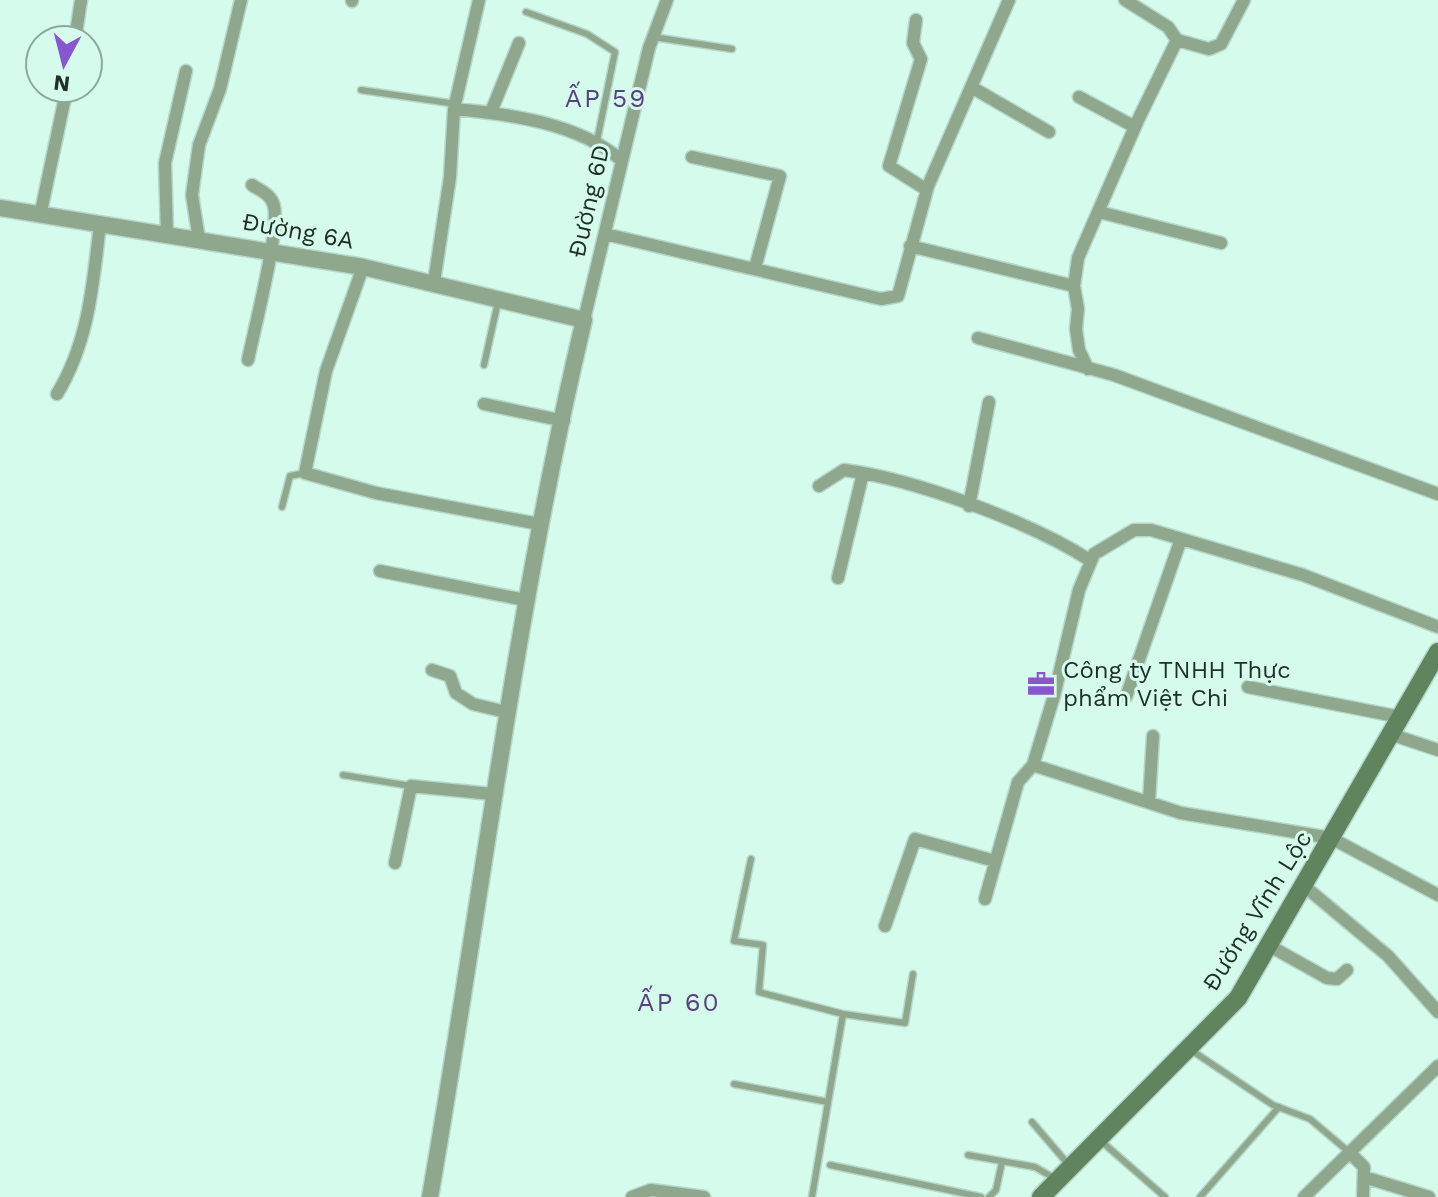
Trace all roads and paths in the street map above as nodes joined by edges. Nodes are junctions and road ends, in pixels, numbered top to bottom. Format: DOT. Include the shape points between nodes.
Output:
graph roads {
  1 [pos="81,0"];
  2 [pos="241,0"];
  3 [pos="479,0"];
  4 [pos="667,0"];
  5 [pos="1009,0"];
  6 [pos="1125,0"];
  7 [pos="1244,0"];
  8 [pos="526,12"];
  9 [pos="916,20"];
  10 [pos="77,24"];
  11 [pos="653,37"];
  12 [pos="1177,40"];
  13 [pos="519,43"];
  14 [pos="732,49"];
  15 [pos="186,71"];
  16 [pos="973,88"];
  17 [pos="361,90"];
  18 [pos="1079,97"];
  19 [pos="64,104"];
  20 [pos="455,107"];
  21 [pos="491,112"];
  22 [pos="1135,127"];
  23 [pos="1049,132"];
  24 [pos="597,141"];
  25 [pos="692,157"];
  26 [pos="621,160"];
  27 [pos="252,185"];
  28 [pos="927,190"];
  29 [pos="0,208"];
  30 [pos="1099,212"];
  31 [pos="40,216"];
  32 [pos="100,224"];
  33 [pos="167,234"];
  34 [pos="605,234"];
  35 [pos="199,239"];
  36 [pos="1221,243"];
  37 [pos="910,246"];
  38 [pos="270,251"];
  39 [pos="363,267"];
  40 [pos="755,268"];
  41 [pos="434,282"];
  42 [pos="1074,286"];
  43 [pos="498,298"];
  44 [pos="584,320"];
  45 [pos="978,338"];
  46 [pos="248,360"];
  47 [pos="484,365"];
  48 [pos="1088,369"];
  49 [pos="57,394"];
  50 [pos="989,402"];
  51 [pos="484,404"];
  52 [pos="564,421"];
  53 [pos="305,473"];
  54 [pos="863,473"];
  55 [pos="819,486"];
  56 [pos="1438,494"];
  57 [pos="969,506"];
  58 [pos="282,507"];
  59 [pos="539,524"];
  60 [pos="1181,539"];
  61 [pos="1091,561"];
  62 [pos="380,571"];
  63 [pos="838,578"];
  64 [pos="525,600"];
  65 [pos="1438,627"];
  66 [pos="1438,652"];
  67 [pos="432,670"];
  68 [pos="1248,687"];
  69 [pos="1126,697"];
  70 [pos="506,712"];
  71 [pos="1400,717"];
  72 [pos="1390,734"];
  73 [pos="1153,736"];
  74 [pos="1438,750"];
  75 [pos="1033,765"];
  76 [pos="343,775"];
  77 [pos="411,786"];
  78 [pos="492,794"];
  79 [pos="1149,802"];
  80 [pos="1331,838"];
  81 [pos="751,859"];
  82 [pos="995,861"];
  83 [pos="395,863"];
  84 [pos="1303,885"];
  85 [pos="1438,895"];
  86 [pos="985,899"];
  87 [pos="885,926"];
  88 [pos="1268,945"];
  89 [pos="1347,970"];
  90 [pos="913,974"];
  91 [pos="1438,1012"];
  92 [pos="843,1014"];
  93 [pos="1187,1047"];
  94 [pos="1438,1066"];
  95 [pos="734,1084"];
  96 [pos="828,1102"];
  97 [pos="1279,1107"];
  98 [pos="1032,1122"];
  99 [pos="1099,1139"];
  100 [pos="1351,1154"];
  101 [pos="968,1155"];
  102 [pos="1002,1162"];
  103 [pos="830,1165"];
  104 [pos="1063,1174"];
  105 [pos="1364,1177"];
  106 [pos="430,1197"];
  107 [pos="632,1197"];
  108 [pos="704,1197"];
  109 [pos="812,1197"];
  110 [pos="981,1197"];
  111 [pos="989,1197"];
  112 [pos="1041,1197"];
  113 [pos="1165,1197"];
  114 [pos="1200,1197"];
  115 [pos="1304,1197"];
  116 [pos="1363,1197"];
  117 [pos="1429,1197"];
  1 -- 10 [label="street"];
  2 -- 35 [label="street" via="220,89 199,145 192,195"];
  3 -- 20 [label="street"];
  4 -- 11 [label="street, Đường 6D"];
  5 -- 16 [label="street"];
  6 -- 12 [label="street" via="1168,27"];
  7 -- 12 [label="street" via="1221,44 1209,49"];
  8 -- 24 [label="lane" via="587,34 615,52"];
  9 -- 28 [label="street" via="913,43 921,59 889,166"];
  11 -- 14 [label="lane"];
  11 -- 26 [label="street, Đường 6D"];
  12 -- 22 [label="street"];
  13 -- 21 [label="street"];
  15 -- 33 [label="street" via="165,163"];
  16 -- 23 [label="street"];
  16 -- 28 [label="street"];
  17 -- 20 [label="lane"];
  18 -- 22 [label="street"];
  19 -- 31 [label="street"];
  20 -- 21 [label="street"];
  20 -- 41 [label="street"];
  21 -- 24 [label="street"];
  22 -- 30 [label="street"];
  24 -- 26 [label="street"];
  25 -- 40 [label="street" via="780,176"];
  26 -- 34 [label="street, Đường 6D"];
  27 -- 38 [label="street" via="274,206"];
  28 -- 37 [label="street"];
  29 -- 31 [label="street, Đường 6A"];
  30 -- 36 [label="street"];
  30 -- 42 [label="street" via="1078,258"];
  31 -- 32 [label="street, Đường 6A"];
  32 -- 33 [label="street, Đường 6A"];
  32 -- 49 [label="street" via="85,329"];
  33 -- 35 [label="street, Đường 6A"];
  34 -- 40 [label="street"];
  34 -- 44 [label="street, Đường 6D"];
  35 -- 38 [label="street, Đường 6A"];
  37 -- 40 [label="street" via="898,296 881,299"];
  37 -- 42 [label="street"];
  38 -- 39 [label="street, Đường 6A"];
  38 -- 46 [label="street"];
  39 -- 41 [label="street, Đường 6A"];
  39 -- 53 [label="street" via="326,371"];
  41 -- 43 [label="street, Đường 6A"];
  42 -- 48 [label="street" via="1079,350"];
  43 -- 44 [label="street, Đường 6A"];
  43 -- 47 [label="lane"];
  44 -- 52 [label="street"];
  45 -- 48 [label="street"];
  48 -- 56 [label="street"];
  50 -- 57 [label="street"];
  51 -- 52 [label="street"];
  52 -- 59 [label="street"];
  53 -- 58 [label="lane" via="290,476"];
  53 -- 59 [label="street" via="376,493"];
  54 -- 55 [label="street" via="844,470"];
  54 -- 57 [label="street"];
  54 -- 63 [label="street"];
  57 -- 61 [label="street" via="1052,538"];
  59 -- 64 [label="street"];
  60 -- 61 [label="street" via="1134,530"];
  60 -- 65 [label="street" via="1303,575"];
  60 -- 69 [label="street"];
  61 -- 75 [label="street"];
  62 -- 64 [label="street"];
  64 -- 70 [label="street"];
  66 -- 71 [label="main road, Đường Vĩnh Lộc"];
  67 -- 70 [label="street" via="450,676 456,693 473,704"];
  68 -- 71 [label="street"];
  70 -- 78 [label="street"];
  71 -- 72 [label="main road, Đường Vĩnh Lộc"];
  72 -- 74 [label="street"];
  72 -- 80 [label="main road, Đường Vĩnh Lộc"];
  73 -- 79 [label="street"];
  75 -- 79 [label="street"];
  75 -- 82 [label="street" via="1018,782"];
  76 -- 77 [label="lane"];
  77 -- 78 [label="street"];
  77 -- 83 [label="street"];
  78 -- 106 [label="street"];
  79 -- 80 [label="street" via="1195,816"];
  80 -- 84 [label="main road, Đường Vĩnh Lộc"];
  80 -- 85 [label="street"];
  81 -- 92 [label="lane" via="734,941 763,945 759,992"];
  82 -- 86 [label="street"];
  82 -- 87 [label="street" via="915,839"];
  84 -- 88 [label="main road, Đường Vĩnh Lộc"];
  84 -- 91 [label="street" via="1388,956"];
  88 -- 89 [label="street" via="1327,978 1337,979"];
  88 -- 93 [label="main road, Đường Vĩnh Lộc" via="1238,998"];
  90 -- 92 [label="lane" via="905,1023"];
  92 -- 96 [label="lane"];
  93 -- 97 [label="lane"];
  93 -- 99 [label="main road, Đường Vĩnh Lộc"];
  94 -- 100 [label="street"];
  95 -- 96 [label="lane"];
  96 -- 109 [label="lane"];
  97 -- 100 [label="lane" via="1310,1119"];
  97 -- 114 [label="lane"];
  98 -- 104 [label="lane"];
  99 -- 104 [label="main road, Đường Vĩnh Lộc"];
  99 -- 113 [label="lane"];
  100 -- 105 [label="street" via="1364,1167"];
  100 -- 115 [label="street"];
  101 -- 102 [label="lane"];
  102 -- 104 [label="lane"];
  102 -- 111 [label="lane" via="996,1190"];
  103 -- 110 [label="lane"];
  104 -- 112 [label="main road, Đường Vĩnh Lộc"];
  105 -- 116 [label="street"];
  105 -- 117 [label="street"];
  107 -- 108 [label="street" via="651,1190"];
}
